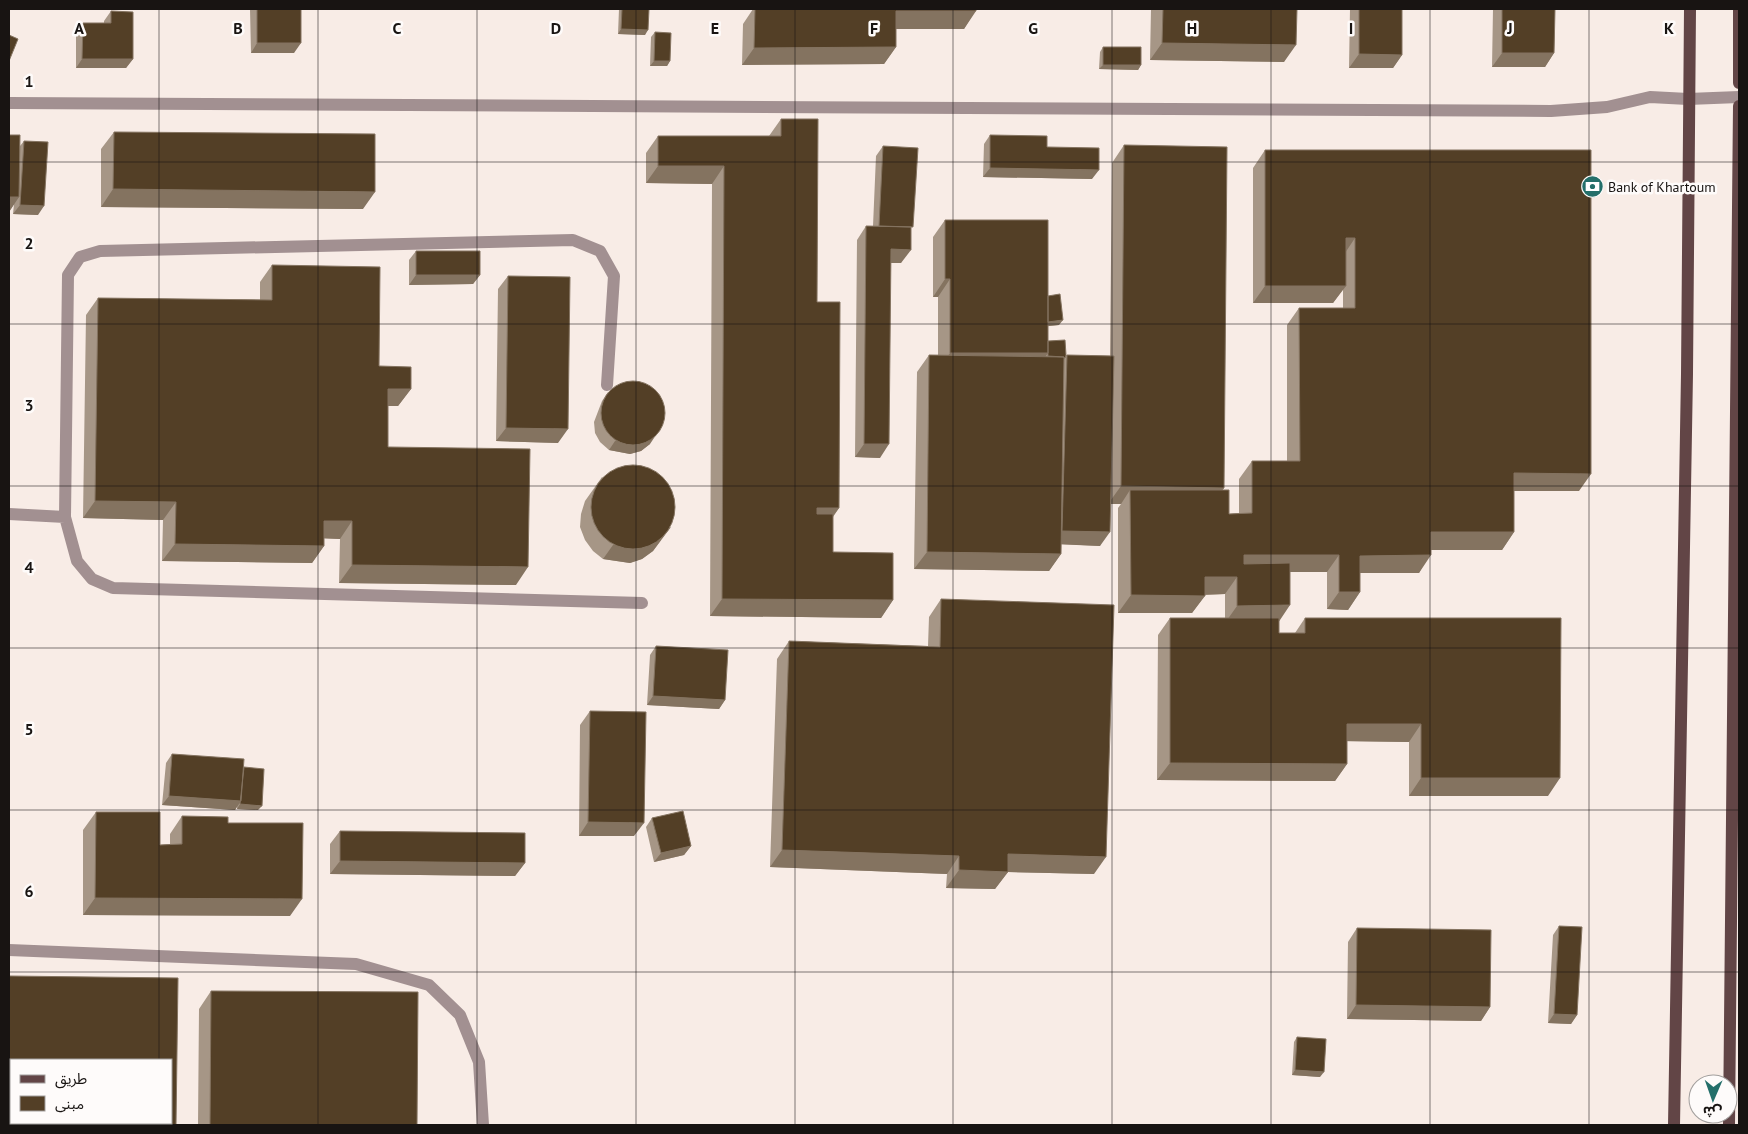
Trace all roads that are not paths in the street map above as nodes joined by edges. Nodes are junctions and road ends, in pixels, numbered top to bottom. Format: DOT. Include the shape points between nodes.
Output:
graph roads {
  1 [pos="1690,9"];
  2 [pos="1739,9"];
  3 [pos="1739,83"];
  4 [pos="1739,97"];
  5 [pos="1688,99"];
  6 [pos="9,103"];
  7 [pos="1739,106"];
  8 [pos="607,385"];
  9 [pos="9,514"];
  10 [pos="65,517"];
  11 [pos="642,603"];
  12 [pos="9,950"];
  13 [pos="482,1125"];
  14 [pos="1674,1125"];
  15 [pos="1729,1125"];
  1 -- 5 [label="main road"];
  2 -- 3 [label="main road"];
  4 -- 5 [label="lane"];
  5 -- 6 [label="lane" via="1650,96 1607,107 1551,111"];
  5 -- 14 [label="main road" via="1687,384"];
  7 -- 15 [label="main road"];
  8 -- 10 [label="lane" via="614,276 600,251 573,240 100,251 80,257 68,275"];
  9 -- 10 [label="lane"];
  10 -- 11 [label="lane" via="77,561 92,578 113,588"];
  12 -- 13 [label="lane" via="356,964 428,985 460,1015 476,1054"];
}
